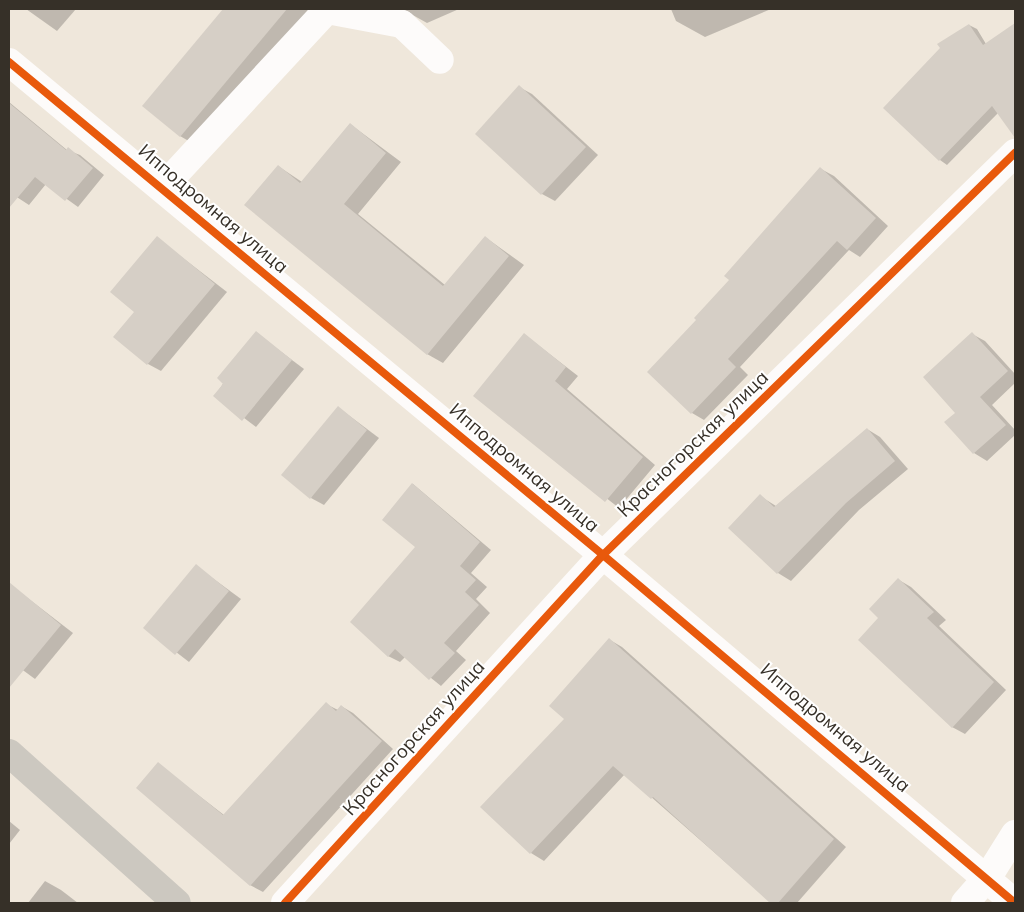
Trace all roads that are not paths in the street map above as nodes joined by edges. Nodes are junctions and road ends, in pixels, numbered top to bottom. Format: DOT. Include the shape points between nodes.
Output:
graph roads {
  1 [pos="440,60"];
  2 [pos="9,62"];
  3 [pos="1015,153"];
  4 [pos="162,187"];
  5 [pos="603,555"];
  6 [pos="9,753"];
  7 [pos="1015,834"];
  8 [pos="988,877"];
  9 [pos="178,903"];
  10 [pos="285,903"];
  11 [pos="965,903"];
  12 [pos="1015,903"];
  1 -- 4 [label="street" via="402,24 327,10"];
  2 -- 4 [label="street, Ипподромная улица"];
  3 -- 5 [label="street, Красногорская улица"];
  4 -- 5 [label="street, Ипподромная улица"];
  5 -- 8 [label="street, Ипподромная улица"];
  5 -- 10 [label="street, Красногорская улица"];
  6 -- 9 [label="main road"];
  7 -- 8 [label="street"];
  8 -- 11 [label="street"];
  8 -- 12 [label="street, Ипподромная улица"];
}
